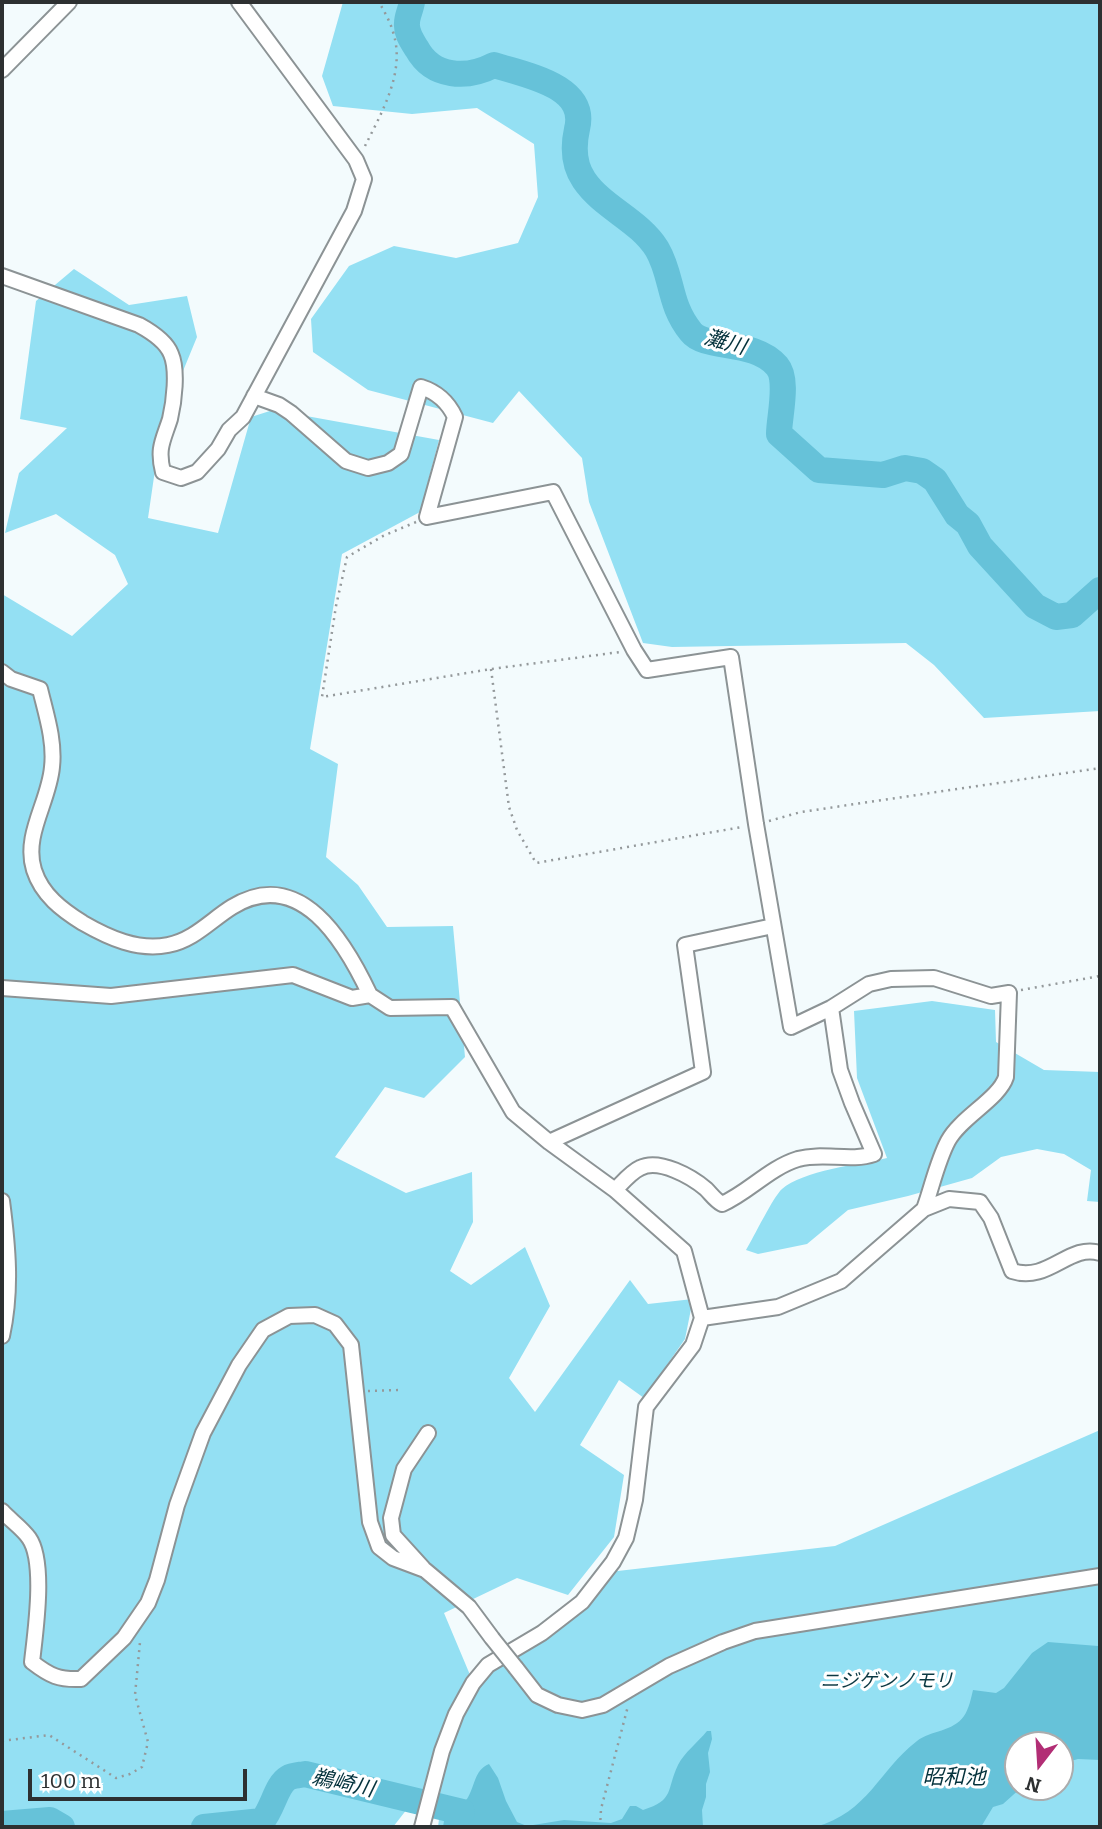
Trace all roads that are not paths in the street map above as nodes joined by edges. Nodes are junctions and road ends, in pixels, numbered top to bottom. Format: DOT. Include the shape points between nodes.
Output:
graph roads {
  1 [pos="69,2"];
  2 [pos="239,2"];
  3 [pos="2,70"];
  4 [pos="2,276"];
  5 [pos="254,396"];
  6 [pos="2,672"];
  7 [pos="773,926"];
  8 [pos="2,988"];
  9 [pos="370,995"];
  10 [pos="831,1008"];
  11 [pos="549,1142"];
  12 [pos="615,1190"];
  13 [pos="2,1201"];
  14 [pos="924,1209"];
  15 [pos="1100,1253"];
  16 [pos="702,1318"];
  17 [pos="2,1336"];
  18 [pos="428,1433"];
  19 [pos="2,1511"];
  20 [pos="425,1570"];
  21 [pos="1100,1576"];
  22 [pos="423,1824"];
  1 -- 3 [label="street"];
  2 -- 5 [label="street" via="356,160 364,179 354,211"];
  4 -- 5 [label="street" via="139,325 171,353 175,387 159,455 163,472 181,478 197,472 243,417"];
  5 -- 7 [label="street" via="291,413 346,461 368,468 401,454 421,387 435,391 455,417 427,517 553,492 647,670 732,657"];
  6 -- 9 [label="street" via="40,689 47,715 52,767 32,844 33,868 43,891 58,905 97,931 145,947 169,945 192,936 247,898 264,894 290,897 308,906 335,936"];
  7 -- 10 [label="street" via="791,1027"];
  7 -- 11 [label="street" via="685,945 703,1072"];
  8 -- 9 [label="street" via="111,996 293,975 352,998"];
  9 -- 11 [label="street" via="390,1007 452,1007 513,1112"];
  10 -- 12 [label="street" via="840,1070 874,1154 796,1160 779,1166 722,1204 681,1173 657,1166 640,1167"];
  10 -- 14 [label="street" via="869,984 891,979 934,978 991,996 1009,993 1003,1086 967,1117 948,1141"];
  11 -- 12 [label="street"];
  12 -- 16 [label="street" via="684,1251"];
  13 -- 17 [label="street" via="10,1288"];
  14 -- 15 [label="street" via="948,1199 980,1202 1012,1270 1024,1275 1070,1257"];
  14 -- 16 [label="street" via="841,1281 778,1307"];
  16 -- 22 [label="street" via="693,1345 646,1407 635,1500 626,1538 613,1562 582,1602 488,1665 473,1683 456,1714"];
  18 -- 20 [label="street" via="404,1469 391,1518 393,1535"];
  19 -- 20 [label="street" via="30,1540 36,1564 38,1604 32,1662 63,1679 81,1679 124,1638 148,1603 203,1433 239,1365 263,1330 289,1316 315,1315 335,1324 351,1345 370,1522 379,1547 393,1558"];
  20 -- 21 [label="street, bridge" via="469,1607 537,1695 582,1710 603,1705 669,1666 755,1631"];
}
